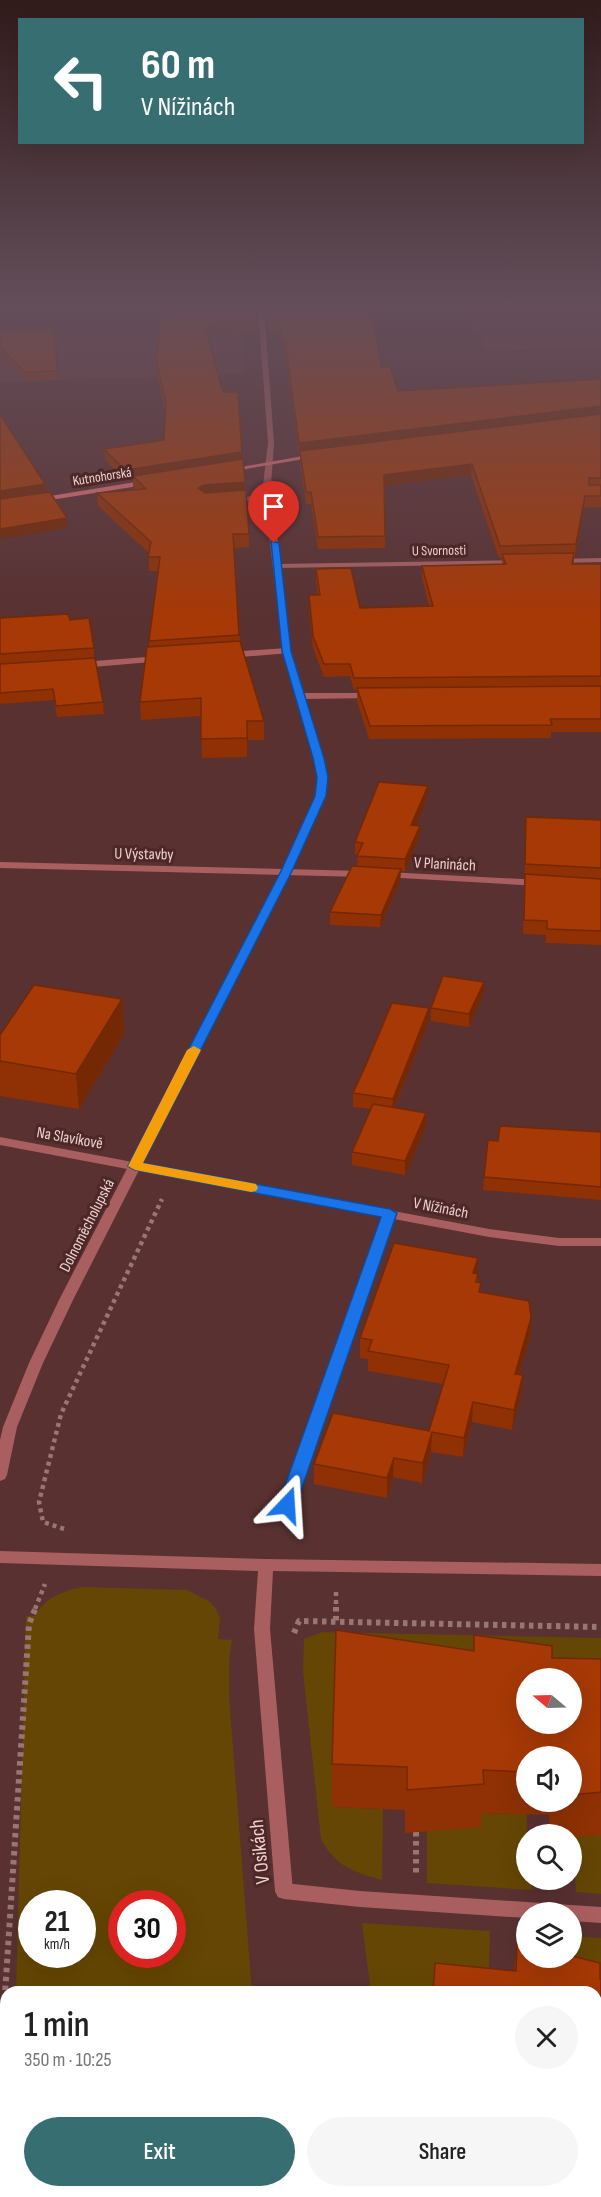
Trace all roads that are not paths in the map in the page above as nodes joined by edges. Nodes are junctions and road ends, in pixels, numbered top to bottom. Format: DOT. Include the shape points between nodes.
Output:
graph roads {
  1 [pos="269,411"];
  2 [pos="322,455"];
  3 [pos="269,464"];
  4 [pos="225,471"];
  5 [pos="155,481"];
  6 [pos="269,497"];
  7 [pos="30,501"];
  8 [pos="217,501"];
  9 [pos="601,560"];
  10 [pos="530,561"];
  11 [pos="542,561"];
  12 [pos="277,566"];
  13 [pos="286,651"];
  14 [pos="213,656"];
  15 [pos="165,659"];
  16 [pos="71,665"];
  17 [pos="300,696"];
  18 [pos="388,696"];
  19 [pos="0,865"];
  20 [pos="286,871"];
  21 [pos="554,884"];
  22 [pos="0,1141"];
  23 [pos="135,1166"];
  24 [pos="390,1213"];
  25 [pos="601,1242"];
  26 [pos="0,1474"];
  27 [pos="287,1505"];
  28 [pos="0,1557"];
  29 [pos="266,1565"];
  30 [pos="601,1570"];
  31 [pos="516,1909"];
  32 [pos="582,1914"];
  33 [pos="601,1915"];
  1 -- 3 [label="street, Dolnoměcholupská"];
  2 -- 3 [label="main road"];
  3 -- 4 [label="main road"];
  3 -- 6 [label="street, Dolnoměcholupská"];
  5 -- 7 [label="main road, Kutnohorská"];
  6 -- 8 [label="street"];
  6 -- 12 [label="street, Dolnoměcholupská"];
  9 -- 11 [label="street"];
  10 -- 12 [label="street, U Svornosti"];
  12 -- 13 [label="street, Dolnoměcholupská"];
  13 -- 14 [label="street"];
  13 -- 17 [label="street, Dolnoměcholupská"];
  15 -- 16 [label="street"];
  17 -- 18 [label="street"];
  17 -- 20 [label="street, Dolnoměcholupská" via="322,777 320,796"];
  19 -- 20 [label="street, U Výstavby"];
  20 -- 21 [label="street, V Planinách"];
  20 -- 23 [label="street, Dolnoměcholupská"];
  22 -- 23 [label="street, Na Slavíkově"];
  23 -- 24 [label="street, V Nížinách"];
  23 -- 26 [label="street, Dolnoměcholupská" via="36,1363 10,1427"];
  24 -- 25 [label="street, V Nížinách" via="489,1233 558,1242"];
  24 -- 27 [label="street"];
  28 -- 29 [label="street"];
  29 -- 30 [label="street"];
  29 -- 31 [label="street, V Osikách" via="262,1629 284,1891"];
  32 -- 33 [label="street"];
}
